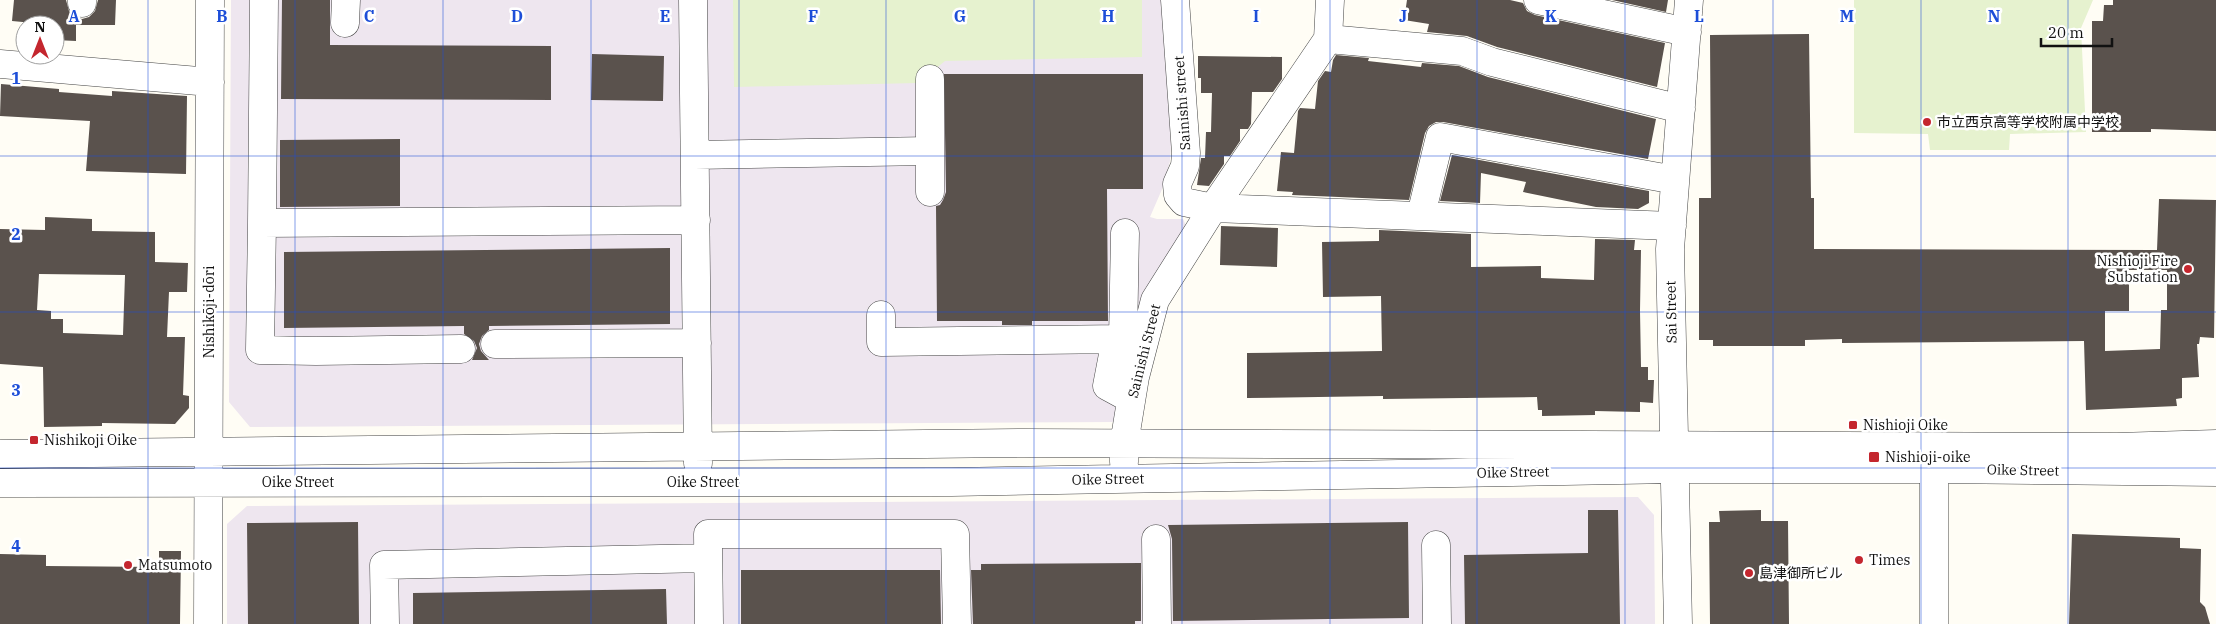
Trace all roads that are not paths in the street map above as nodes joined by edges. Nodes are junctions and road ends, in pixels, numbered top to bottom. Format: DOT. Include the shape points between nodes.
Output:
graph roads {
  1 [pos="210,0"];
  2 [pos="264,0"];
  3 [pos="693,0"];
  4 [pos="1175,0"];
  5 [pos="1330,0"];
  6 [pos="1538,0"];
  7 [pos="1689,0"];
  8 [pos="1686,32"];
  9 [pos="1328,39"];
  10 [pos="0,64"];
  11 [pos="930,79"];
  12 [pos="210,82"];
  13 [pos="1681,109"];
  14 [pos="930,151"];
  15 [pos="695,155"];
  16 [pos="1675,180"];
  17 [pos="930,192"];
  18 [pos="1213,208"];
  19 [pos="1422,215"];
  20 [pos="696,220"];
  21 [pos="262,223"];
  22 [pos="1672,226"];
  23 [pos="1125,233"];
  24 [pos="881,315"];
  25 [pos="1116,339"];
  26 [pos="697,343"];
  27 [pos="495,344"];
  28 [pos="460,349"];
  29 [pos="1132,399"];
  30 [pos="1124,444"];
  31 [pos="2216,444"];
  32 [pos="698,447"];
  33 [pos="208,452"];
  34 [pos="0,454"];
  35 [pos="1674,457"];
  36 [pos="1934,469"];
  37 [pos="2216,472"];
  38 [pos="1124,479"];
  39 [pos="208,482"];
  40 [pos="698,482"];
  41 [pos="0,484"];
  42 [pos="1156,539"];
  43 [pos="1436,545"];
  44 [pos="708,558"];
  45 [pos="208,624"];
  46 [pos="385,624"];
  47 [pos="709,624"];
  48 [pos="957,624"];
  49 [pos="1157,624"];
  50 [pos="1438,624"];
  51 [pos="1678,624"];
  52 [pos="1934,624"];
  1 -- 12 [label="street, Nishikōji-dōri"];
  2 -- 21 [label="street"];
  3 -- 15 [label="street"];
  4 -- 18 [label="street, Sainishi street" via="1186,153 1177,184 1178,195 1184,202"];
  5 -- 9 [label="street"];
  6 -- 8 [label="street"];
  7 -- 8 [label="street, Sai Street"];
  8 -- 13 [label="street, Sai Street"];
  9 -- 13 [label="street" via="1462,50 1492,62"];
  9 -- 18 [label="street, Sainishi Street"];
  10 -- 12 [label="street"];
  11 -- 14 [label="street"];
  12 -- 33 [label="street, Nishikōji-dōri"];
  13 -- 16 [label="street, Sai Street"];
  14 -- 15 [label="street"];
  14 -- 17 [label="street"];
  15 -- 20 [label="street"];
  16 -- 19 [label="street" via="1440,137"];
  16 -- 22 [label="street, Sai Street"];
  18 -- 19 [label="street"];
  18 -- 29 [label="street, Sainishi Street" via="1155,300"];
  19 -- 22 [label="street"];
  20 -- 21 [label="street"];
  20 -- 26 [label="street"];
  21 -- 28 [label="street" via="260,350"];
  22 -- 35 [label="street, Sai Street"];
  23 -- 25 [label="street" via="1123,339"];
  24 -- 25 [label="street" via="881,342"];
  25 -- 29 [label="street" via="1107,386"];
  26 -- 27 [label="street"];
  26 -- 32 [label="street"];
  29 -- 30 [label="street, Sainishi Street"];
  30 -- 32 [label="street, Oike Street"];
  30 -- 35 [label="street, Oike Street"];
  30 -- 38 [label="street, Sainishi Street"];
  31 -- 35 [label="street, Oike Street"];
  32 -- 33 [label="street, Oike Street"];
  32 -- 40 [label="street"];
  33 -- 34 [label="street, Oike Street"];
  33 -- 39 [label="street, Nishikōji-dōri"];
  35 -- 36 [label="street, Oike Street"];
  35 -- 38 [label="street, Oike Street"];
  35 -- 51 [label="street, Sai Street"];
  36 -- 37 [label="street, Oike Street"];
  36 -- 52 [label="street"];
  38 -- 40 [label="street, Oike Street"];
  39 -- 40 [label="street, Oike Street"];
  39 -- 41 [label="street, Oike Street"];
  39 -- 45 [label="street, Nishikōji-dōri"];
  42 -- 49 [label="street"];
  43 -- 50 [label="street"];
  44 -- 46 [label="street" via="384,565"];
  44 -- 47 [label="street"];
  44 -- 48 [label="street" via="708,534 955,534"];
}
